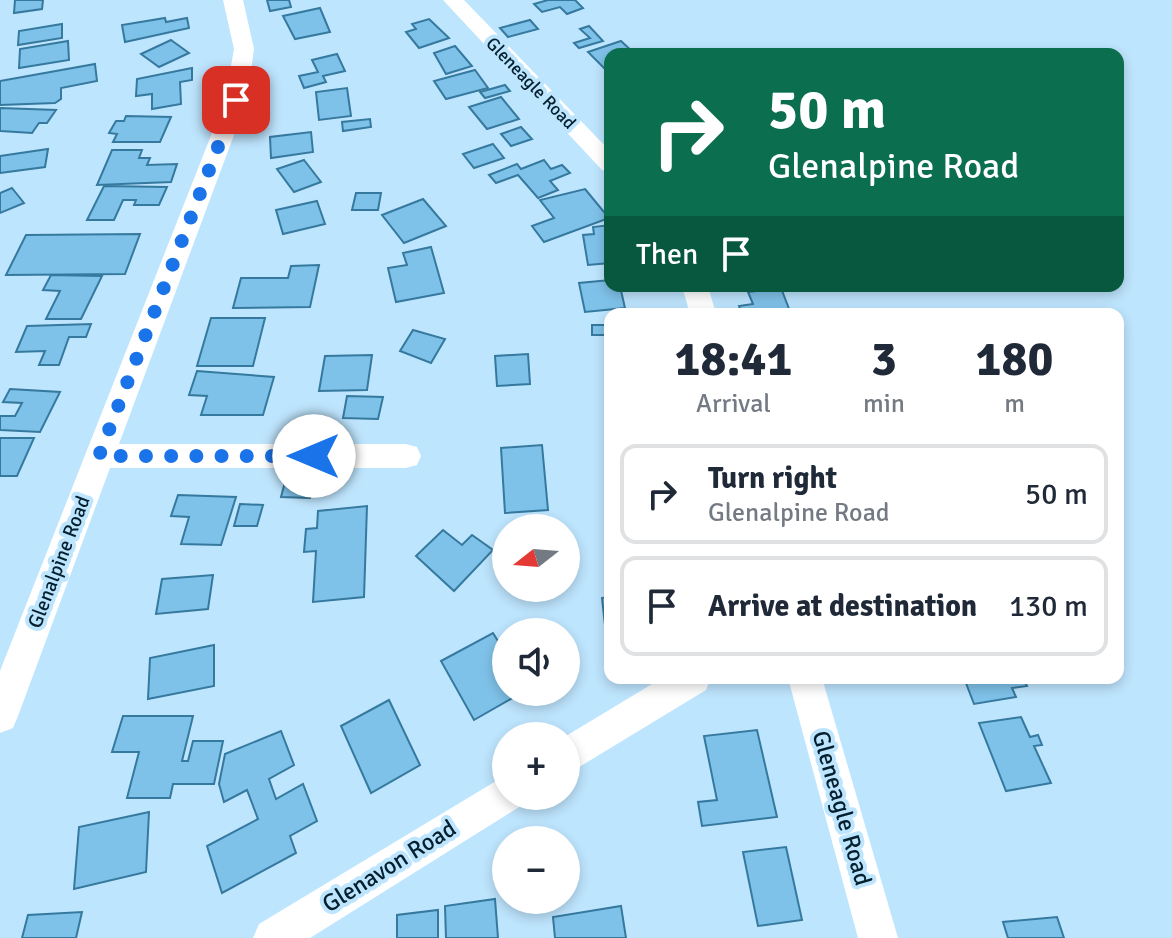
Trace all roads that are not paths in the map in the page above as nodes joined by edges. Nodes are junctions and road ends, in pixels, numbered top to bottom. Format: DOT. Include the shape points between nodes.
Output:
graph roads {
  1 [pos="233,0"];
  2 [pos="453,0"];
  3 [pos="604,159"];
  4 [pos="99,456"];
  5 [pos="406,456"];
  6 [pos="684,684"];
  7 [pos="807,684"];
  8 [pos="0,716"];
  9 [pos="580,748"];
  10 [pos="492,803"];
  11 [pos="273,938"];
  12 [pos="878,938"];
  1 -- 4 [label="street, Glenalpine Road" via="244,49 236,100"];
  2 -- 3 [label="street, Gleneagle Road"];
  4 -- 5 [label="street"];
  4 -- 8 [label="street, Glenalpine Road"];
  6 -- 9 [label="street"];
  7 -- 12 [label="street, Gleneagle Road"];
  10 -- 11 [label="street, Glenavon Road"];
}
